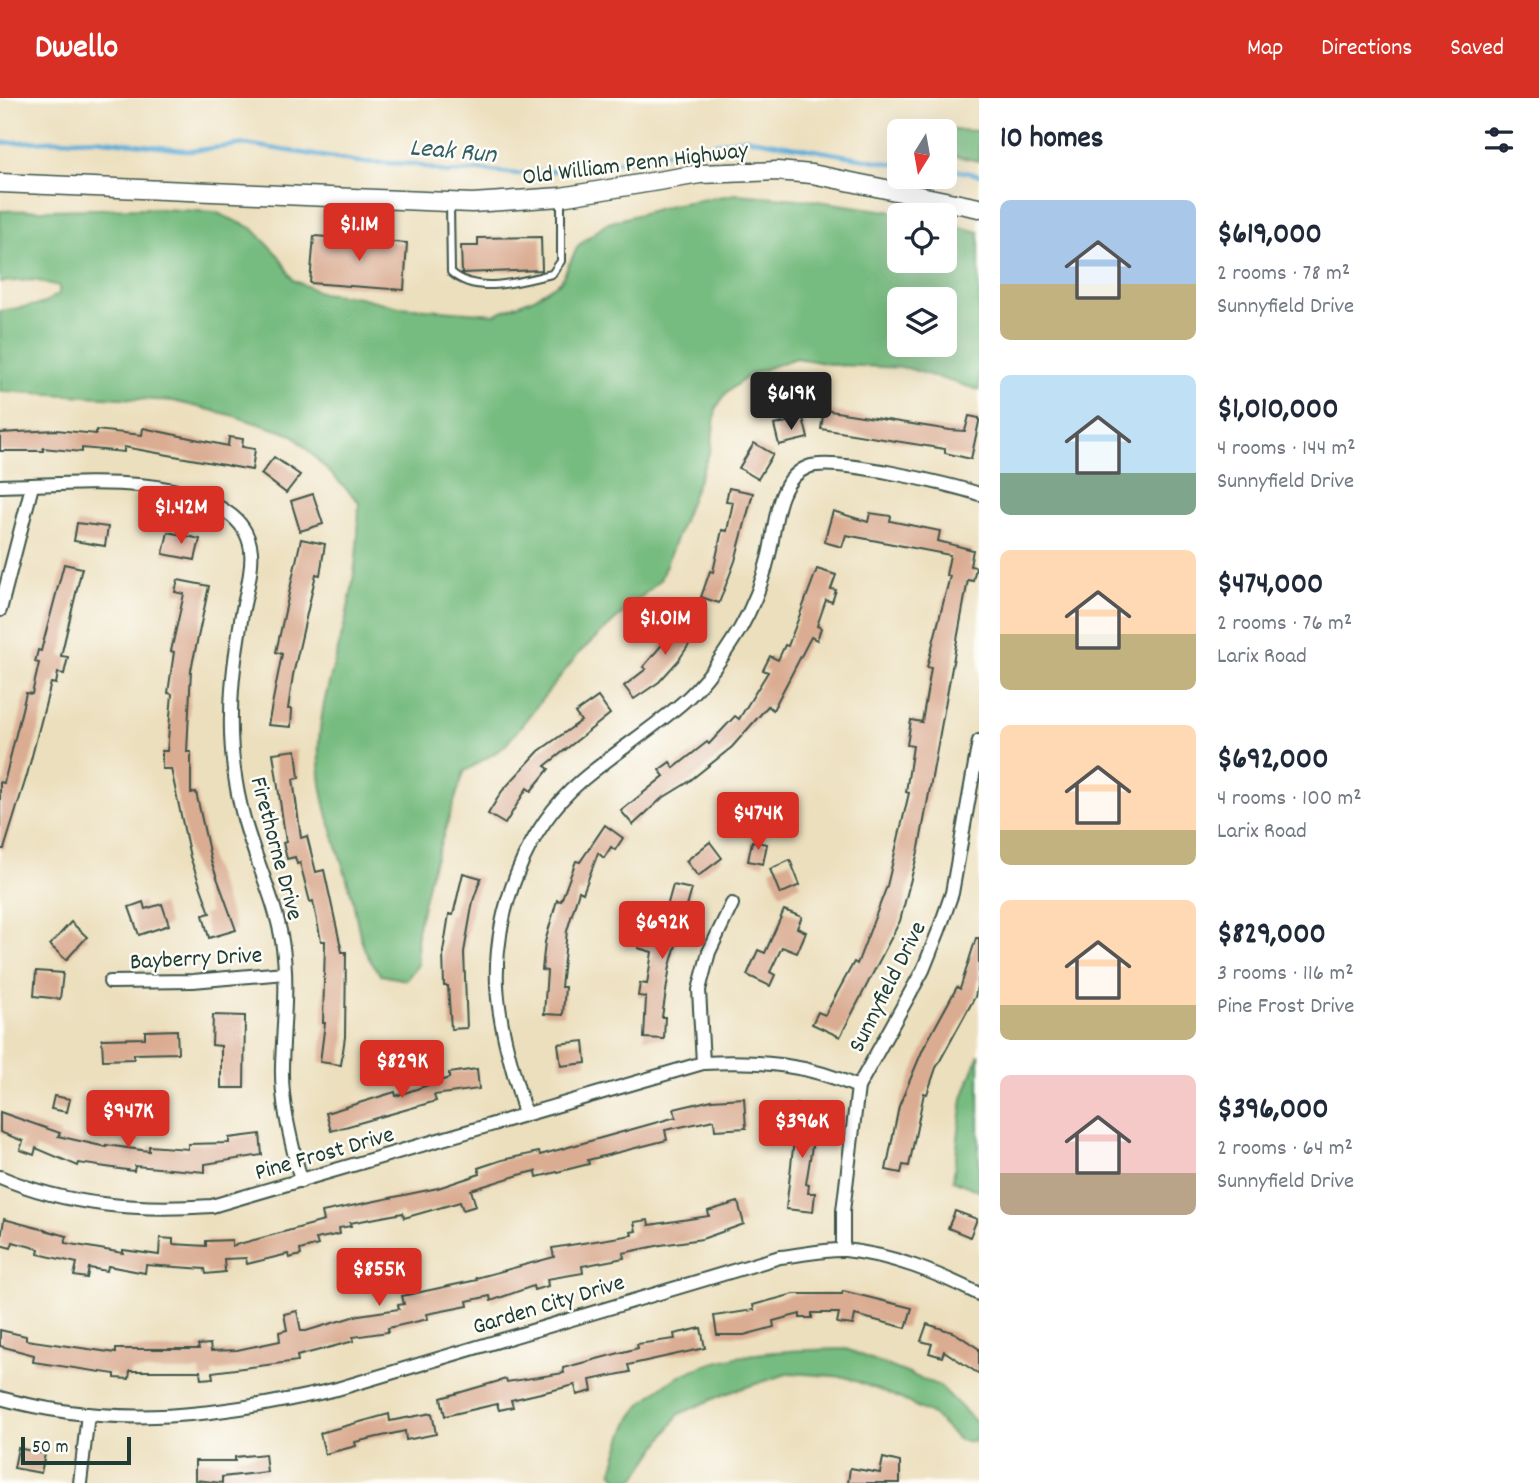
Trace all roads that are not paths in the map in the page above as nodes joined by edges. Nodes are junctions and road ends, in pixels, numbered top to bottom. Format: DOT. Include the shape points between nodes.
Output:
graph roads {
  1 [pos="0,183"];
  2 [pos="561,197"];
  3 [pos="450,202"];
  4 [pos="979,208"];
  5 [pos="32,485"];
  6 [pos="0,486"];
  7 [pos="979,494"];
  8 [pos="0,610"];
  9 [pos="979,741"];
  10 [pos="732,904"];
  11 [pos="285,973"];
  12 [pos="110,982"];
  13 [pos="704,1063"];
  14 [pos="858,1087"];
  15 [pos="525,1114"];
  16 [pos="0,1177"];
  17 [pos="301,1181"];
  18 [pos="843,1250"];
  19 [pos="979,1294"];
  20 [pos="0,1398"];
  21 [pos="88,1414"];
  22 [pos="80,1483"];
  1 -- 3 [label="main road, Old William Penn Highway"];
  2 -- 3 [label="main road, Old William Penn Highway"];
  2 -- 3 [label="lane" via="561,261 552,275 504,285 463,282 451,272"];
  2 -- 4 [label="main road, Old William Penn Highway" via="700,174 777,171"];
  5 -- 6 [label="street, Firethorne Drive"];
  5 -- 8 [label="street"];
  5 -- 11 [label="street, Firethorne Drive" via="174,490 212,504 233,517 246,534 252,576 235,660 233,760 243,817 282,941"];
  7 -- 15 [label="street" via="829,464 808,467 791,478 780,501 752,608 722,657 684,702 578,783 542,824 522,862 500,937 497,986 505,1041"];
  9 -- 14 [label="street, Sunnyfield Drive" via="952,893 923,970"];
  10 -- 13 [label="street" via="709,952 699,990"];
  11 -- 12 [label="street, Bayberry Drive"];
  11 -- 17 [label="street, Firethorne Drive" via="284,1106"];
  13 -- 14 [label="street, Pine Frost Drive" via="778,1062 829,1074"];
  13 -- 15 [label="street, Pine Frost Drive"];
  14 -- 18 [label="street, Sunnyfield Drive" via="843,1211"];
  15 -- 17 [label="street, Pine Frost Drive"];
  16 -- 17 [label="street, Pine Frost Drive" via="70,1200 158,1209 212,1206"];
  18 -- 19 [label="street, Garden City Drive" via="936,1272"];
  18 -- 21 [label="street, Garden City Drive" via="780,1257 274,1404 157,1418"];
  20 -- 21 [label="street, Garden City Drive"];
  21 -- 22 [label="street"];
}
